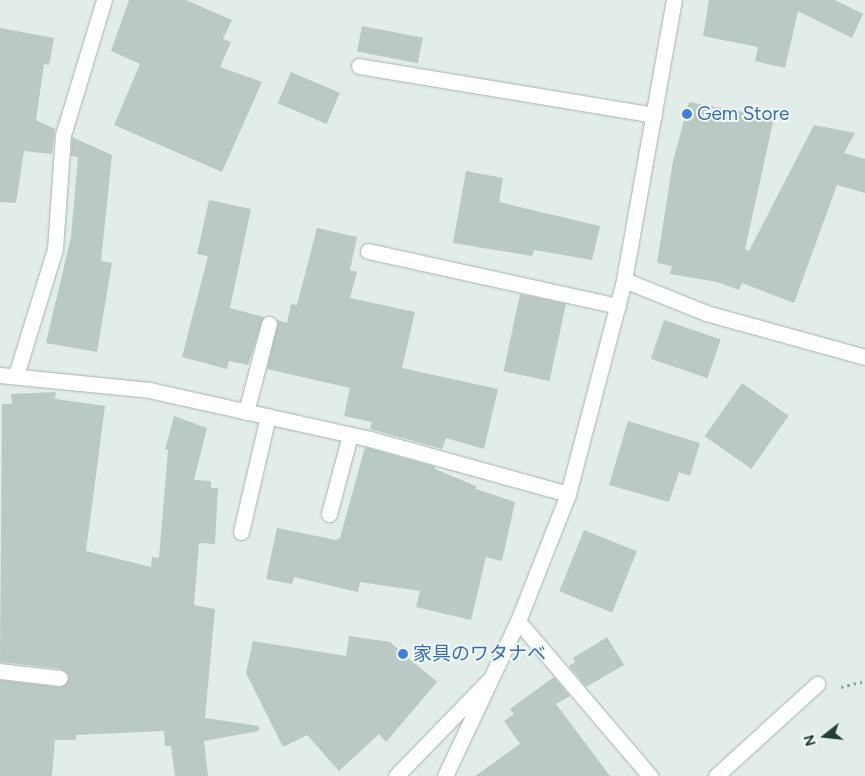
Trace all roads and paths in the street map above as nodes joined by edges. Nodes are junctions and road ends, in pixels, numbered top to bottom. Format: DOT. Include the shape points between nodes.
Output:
graph roads {
  1 [pos="104,0"];
  2 [pos="674,0"];
  3 [pos="359,66"];
  4 [pos="654,115"];
  5 [pos="368,251"];
  6 [pos="624,280"];
  7 [pos="618,306"];
  8 [pos="269,324"];
  9 [pos="865,357"];
  10 [pos="0,375"];
  11 [pos="16,375"];
  12 [pos="246,412"];
  13 [pos="268,416"];
  14 [pos="350,435"];
  15 [pos="568,494"];
  16 [pos="329,514"];
  17 [pos="241,532"];
  18 [pos="518,622"];
  19 [pos="0,671"];
  20 [pos="493,676"];
  21 [pos="60,678"];
  22 [pos="817,684"];
  23 [pos="396,776"];
  24 [pos="445,776"];
  25 [pos="650,776"];
  26 [pos="716,776"];
  1 -- 11 [label="street" via="64,135 55,249"];
  2 -- 4 [label="street"];
  3 -- 4 [label="street"];
  4 -- 6 [label="street"];
  5 -- 7 [label="street"];
  6 -- 7 [label="street"];
  6 -- 9 [label="street" via="706,313"];
  7 -- 15 [label="street"];
  8 -- 12 [label="street"];
  10 -- 11 [label="street"];
  11 -- 12 [label="street" via="149,390"];
  12 -- 13 [label="street"];
  13 -- 14 [label="street"];
  13 -- 17 [label="street"];
  14 -- 15 [label="street"];
  14 -- 16 [label="street"];
  15 -- 18 [label="street"];
  18 -- 20 [label="street"];
  18 -- 25 [label="street"];
  19 -- 21 [label="street"];
  20 -- 23 [label="street"];
  20 -- 24 [label="street"];
  22 -- 26 [label="street"];
}
